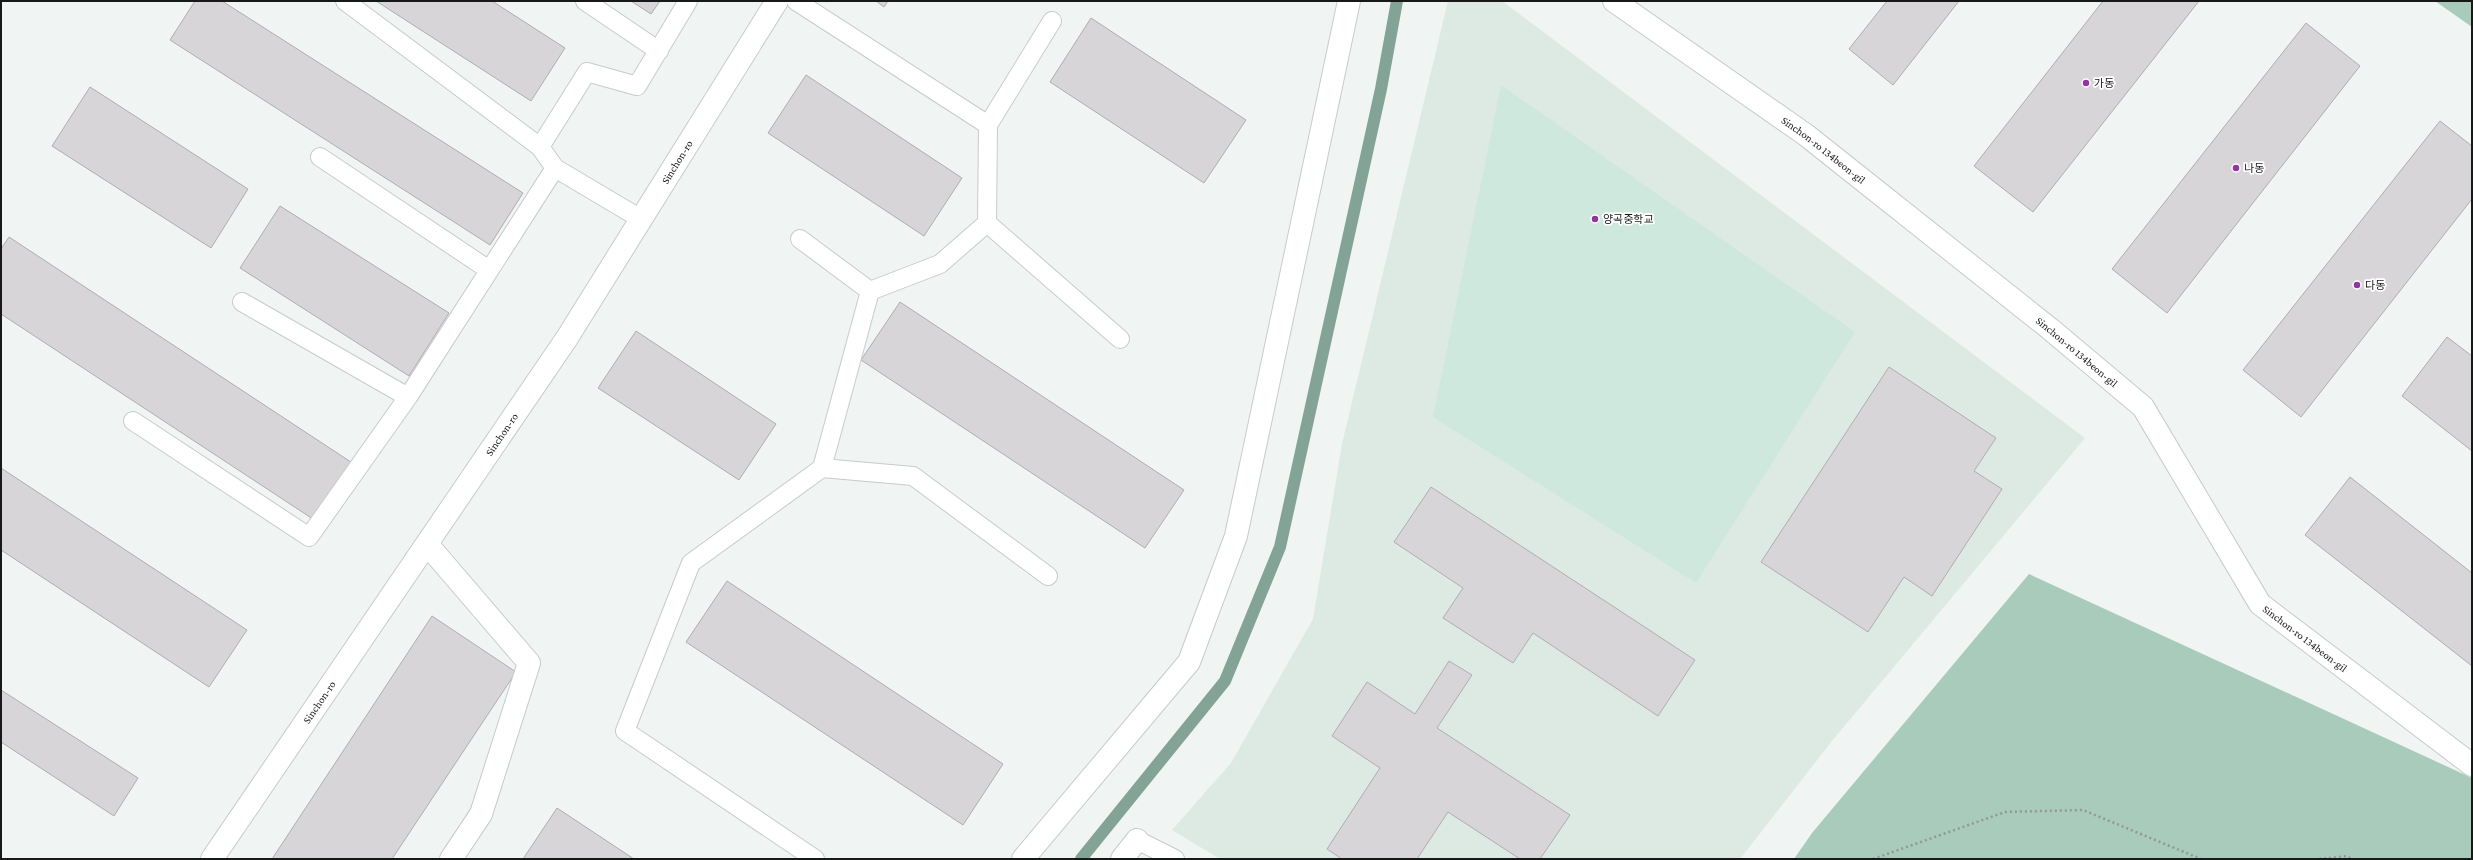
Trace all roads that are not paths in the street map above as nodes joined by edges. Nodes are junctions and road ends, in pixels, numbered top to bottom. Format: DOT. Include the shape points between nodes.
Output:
graph roads {
  1 [pos="345,1"];
  2 [pos="585,1"];
  3 [pos="688,1"];
  4 [pos="776,1"];
  5 [pos="796,1"];
  6 [pos="1349,1"];
  7 [pos="1614,1"];
  8 [pos="1052,21"];
  9 [pos="659,50"];
  10 [pos="988,125"];
  11 [pos="540,147"];
  12 [pos="320,157"];
  13 [pos="555,168"];
  14 [pos="641,219"];
  15 [pos="987,223"];
  16 [pos="800,239"];
  17 [pos="489,270"];
  18 [pos="870,291"];
  19 [pos="242,302"];
  20 [pos="1120,340"];
  21 [pos="408,397"];
  22 [pos="133,421"];
  23 [pos="822,468"];
  24 [pos="427,544"];
  25 [pos="1048,576"];
  26 [pos="2472,765"];
  27 [pos="1138,840"];
  28 [pos="212,859"];
  29 [pos="451,859"];
  30 [pos="815,859"];
  31 [pos="1023,859"];
  32 [pos="1122,859"];
  33 [pos="1175,859"];
  1 -- 11 [label="lane"];
  2 -- 9 [label="lane"];
  3 -- 9 [label="lane"];
  4 -- 14 [label="street, Sinchon-ro"];
  5 -- 10 [label="lane"];
  6 -- 31 [label="street" via="1236,536 1189,662"];
  7 -- 26 [label="street, Sinchon-ro 134beon-gil" via="1806,135 2049,328 2143,407 2260,604"];
  8 -- 10 [label="lane"];
  9 -- 11 [label="lane" via="637,86 587,72"];
  10 -- 15 [label="lane"];
  11 -- 13 [label="lane"];
  12 -- 17 [label="lane"];
  13 -- 14 [label="lane"];
  13 -- 17 [label="lane"];
  14 -- 24 [label="street, Sinchon-ro" via="567,338"];
  15 -- 18 [label="lane" via="940,264"];
  15 -- 20 [label="lane"];
  16 -- 18 [label="lane"];
  17 -- 21 [label="lane"];
  18 -- 23 [label="lane"];
  19 -- 21 [label="lane"];
  21 -- 22 [label="lane" via="309,537"];
  23 -- 25 [label="lane" via="913,476"];
  23 -- 30 [label="lane" via="691,564 625,731"];
  24 -- 28 [label="street, Sinchon-ro"];
  24 -- 29 [label="street" via="529,663 481,814"];
  27 -- 32 [label="street"];
  27 -- 33 [label="lane"];
}
